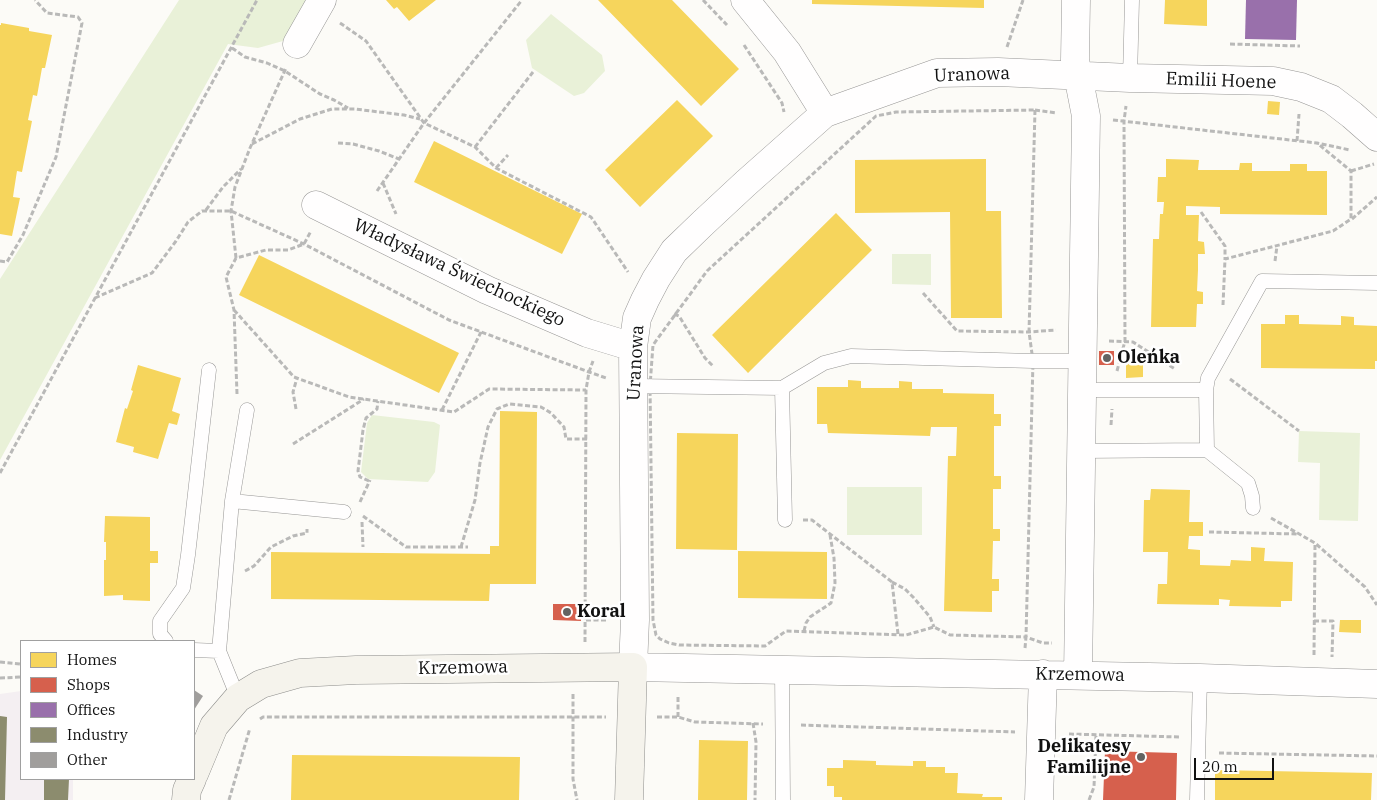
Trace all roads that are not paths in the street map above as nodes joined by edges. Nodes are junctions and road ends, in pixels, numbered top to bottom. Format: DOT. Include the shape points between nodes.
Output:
graph roads {
  1 [pos="322,0"];
  2 [pos="745,0"];
  3 [pos="1076,0"];
  4 [pos="1132,0"];
  5 [pos="297,44"];
  6 [pos="1078,75"];
  7 [pos="1130,78"];
  8 [pos="825,113"];
  9 [pos="1377,137"];
  10 [pos="316,205"];
  11 [pos="1377,284"];
  12 [pos="1082,344"];
  13 [pos="633,347"];
  14 [pos="209,370"];
  15 [pos="642,386"];
  16 [pos="782,388"];
  17 [pos="1082,390"];
  18 [pos="1206,390"];
  19 [pos="247,410"];
  20 [pos="1207,450"];
  21 [pos="1081,451"];
  22 [pos="232,501"];
  23 [pos="1253,508"];
  24 [pos="350,512"];
  25 [pos="784,520"];
  26 [pos="165,640"];
  27 [pos="195,650"];
  28 [pos="218,651"];
  29 [pos="633,667"];
  30 [pos="782,669"];
  31 [pos="1043,674"];
  32 [pos="1078,675"];
  33 [pos="1200,678"];
  34 [pos="1377,684"];
  35 [pos="238,698"];
  36 [pos="195,772"];
  37 [pos="192,780"];
  38 [pos="186,800"];
  39 [pos="629,800"];
  40 [pos="784,800"];
  41 [pos="1039,800"];
  42 [pos="1197,800"];
  1 -- 5 [label="street"];
  2 -- 8 [label="street" via="787,52"];
  3 -- 6 [label="street" via="1075,60"];
  4 -- 7 [label="lane"];
  6 -- 7 [label="street, Emilii Hoene"];
  6 -- 8 [label="street, Uranowa" via="937,73"];
  6 -- 12 [label="street" via="1086,116"];
  7 -- 9 [label="street, Emilii Hoene" via="1273,81 1301,87 1331,99"];
  8 -- 13 [label="street, Uranowa" via="674,251 637,318"];
  10 -- 13 [label="street, Władysława Świechockiego" via="487,290 559,322"];
  11 -- 18 [label="lane" via="1262,281 1208,378"];
  12 -- 16 [label="lane" via="1033,361 851,356 824,363"];
  12 -- 17 [label="street"];
  13 -- 15 [label="street, Uranowa"];
  14 -- 26 [label="lane" via="183,588 160,621 160,634"];
  15 -- 16 [label="lane"];
  15 -- 29 [label="street, Uranowa"];
  16 -- 25 [label="lane"];
  17 -- 18 [label="lane"];
  17 -- 21 [label="street"];
  18 -- 20 [label="lane"];
  19 -- 22 [label="lane"];
  20 -- 21 [label="lane"];
  20 -- 23 [label="lane" via="1248,483"];
  21 -- 32 [label="street"];
  22 -- 24 [label="lane"];
  22 -- 28 [label="lane"];
  27 -- 28 [label="lane"];
  28 -- 35 [label="lane"];
  29 -- 30 [label="street, Krzemowa"];
  29 -- 35 [label="street, Krzemowa" via="376,669 300,673 261,684"];
  29 -- 39 [label="street, Uranowa"];
  30 -- 31 [label="street, Krzemowa"];
  30 -- 40 [label="lane"];
  31 -- 32 [label="street, Krzemowa"];
  31 -- 41 [label="street"];
  32 -- 33 [label="street, Krzemowa"];
  33 -- 34 [label="street, Krzemowa"];
  33 -- 42 [label="lane"];
  35 -- 36 [label="street, Krzemowa" via="214,726"];
  37 -- 38 [label="street"];
}
